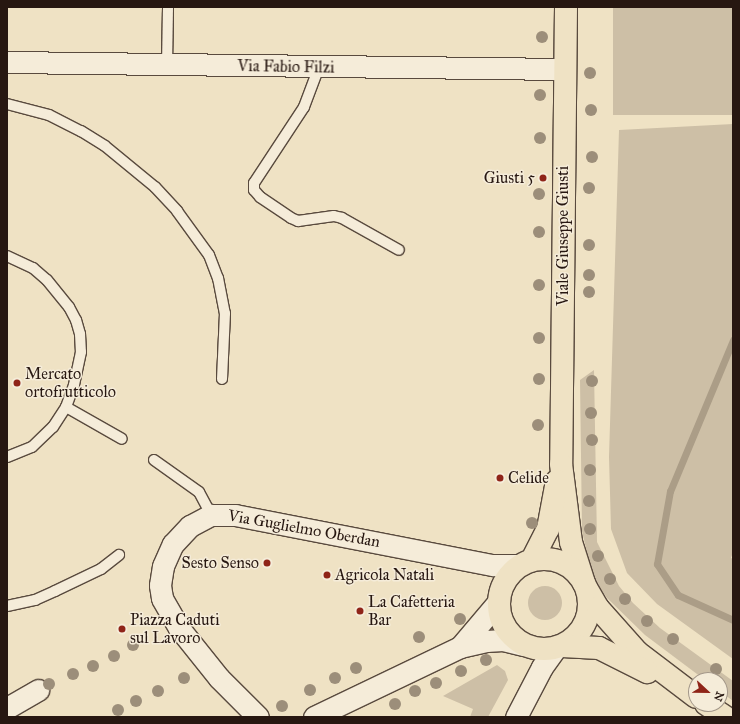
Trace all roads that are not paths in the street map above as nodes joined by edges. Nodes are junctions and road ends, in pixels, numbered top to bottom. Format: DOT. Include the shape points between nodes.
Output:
graph roads {
  1 [pos="168,7"];
  2 [pos="566,7"];
  3 [pos="7,62"];
  4 [pos="167,65"];
  5 [pos="319,67"];
  6 [pos="565,69"];
  7 [pos="7,104"];
  8 [pos="399,250"];
  9 [pos="7,256"];
  10 [pos="222,379"];
  11 [pos="66,407"];
  12 [pos="122,439"];
  13 [pos="7,456"];
  14 [pos="154,460"];
  15 [pos="561,464"];
  16 [pos="211,515"];
  17 [pos="119,555"];
  18 [pos="526,563"];
  19 [pos="586,586"];
  20 [pos="498,602"];
  21 [pos="7,606"];
  22 [pos="523,645"];
  23 [pos="460,647"];
  24 [pos="558,647"];
  25 [pos="38,690"];
  26 [pos="688,691"];
  27 [pos="688,692"];
  28 [pos="7,708"];
  29 [pos="258,717"];
  30 [pos="314,717"];
  31 [pos="516,717"];
  1 -- 4 [label="lane"];
  2 -- 6 [label="main road, Viale Giuseppe Giusti"];
  3 -- 4 [label="street, Via Fabio Filzi"];
  4 -- 5 [label="street, Via Fabio Filzi"];
  5 -- 6 [label="street, Via Fabio Filzi"];
  5 -- 8 [label="lane" via="304,107 254,183 254,190 291,218 342,218"];
  6 -- 15 [label="main road, Viale Giuseppe Giusti"];
  7 -- 10 [label="lane" via="50,115 105,146 156,187 177,211 209,256 218,278 225,313"];
  9 -- 11 [label="lane" via="33,268 47,280 76,320 81,352"];
  11 -- 12 [label="lane"];
  11 -- 13 [label="lane" via="53,427 32,447"];
  14 -- 16 [label="lane" via="199,492"];
  15 -- 18 [label="main road, Viale Giuseppe Giusti" via="548,529"];
  15 -- 19 [label="main road, Viale Giuseppe Giusti" via="571,542"];
  16 -- 18 [label="street, Via Guglielmo Oberdan" via="235,515 493,565"];
  16 -- 29 [label="street, Via Guglielmo Oberdan" via="190,526 173,544 163,566 160,585 162,598 179,628 231,691"];
  17 -- 21 [label="lane" via="101,569 55,591 35,600"];
  18 -- 19 [label="main road" via="544,559 567,565"];
  18 -- 20 [label="main road" via="505,581"];
  19 -- 24 [label="main road" via="590,603 582,629 573,639"];
  19 -- 26 [label="main road" via="598,608 637,652"];
  20 -- 22 [label="main road" via="502,623 511,636"];
  20 -- 23 [label="street"];
  22 -- 23 [label="street" via="503,640"];
  22 -- 24 [label="main road" via="533,649"];
  23 -- 30 [label="street"];
  24 -- 27 [label="main road" via="599,648"];
  24 -- 31 [label="street" via="542,667"];
  25 -- 28 [label="street"];
}
